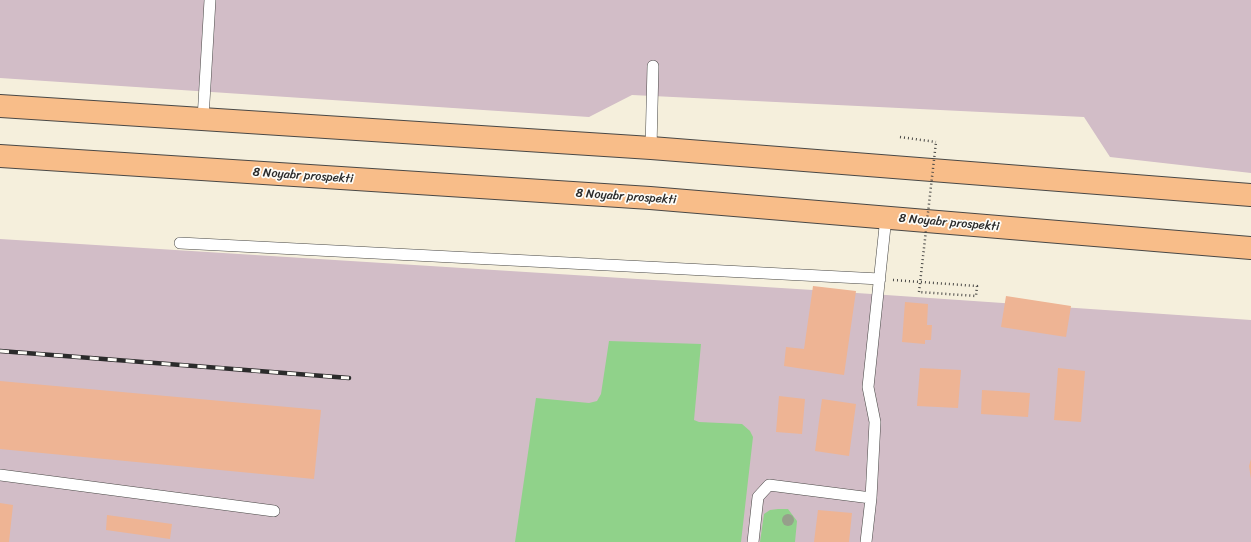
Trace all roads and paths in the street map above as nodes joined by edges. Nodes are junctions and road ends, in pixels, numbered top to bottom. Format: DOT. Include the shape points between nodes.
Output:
graph roads {
  1 [pos="210,0"];
  2 [pos="653,66"];
  3 [pos="0,106"];
  4 [pos="203,119"];
  5 [pos="900,137"];
  6 [pos="652,148"];
  7 [pos="0,156"];
  8 [pos="1251,195"];
  9 [pos="886,217"];
  10 [pos="180,243"];
  11 [pos="1251,248"];
  12 [pos="880,279"];
  13 [pos="0,475"];
  14 [pos="871,498"];
  15 [pos="274,511"];
  16 [pos="753,542"];
  17 [pos="866,542"];
  1 -- 4 [label="lane"];
  2 -- 6 [label="lane"];
  3 -- 4 [label="highway"];
  4 -- 6 [label="highway"];
  5 -- 12 [label="path, bridge" via="936,142 919,292 976,296 977,286"];
  6 -- 8 [label="highway"];
  7 -- 9 [label="highway, 8 Noyabr prospekti" via="650,198"];
  9 -- 11 [label="highway, 8 Noyabr prospekti"];
  9 -- 12 [label="lane"];
  10 -- 12 [label="lane"];
  12 -- 14 [label="lane" via="868,387 875,422"];
  13 -- 15 [label="lane"];
  14 -- 16 [label="lane" via="769,485 758,497"];
  14 -- 17 [label="lane"];
}
